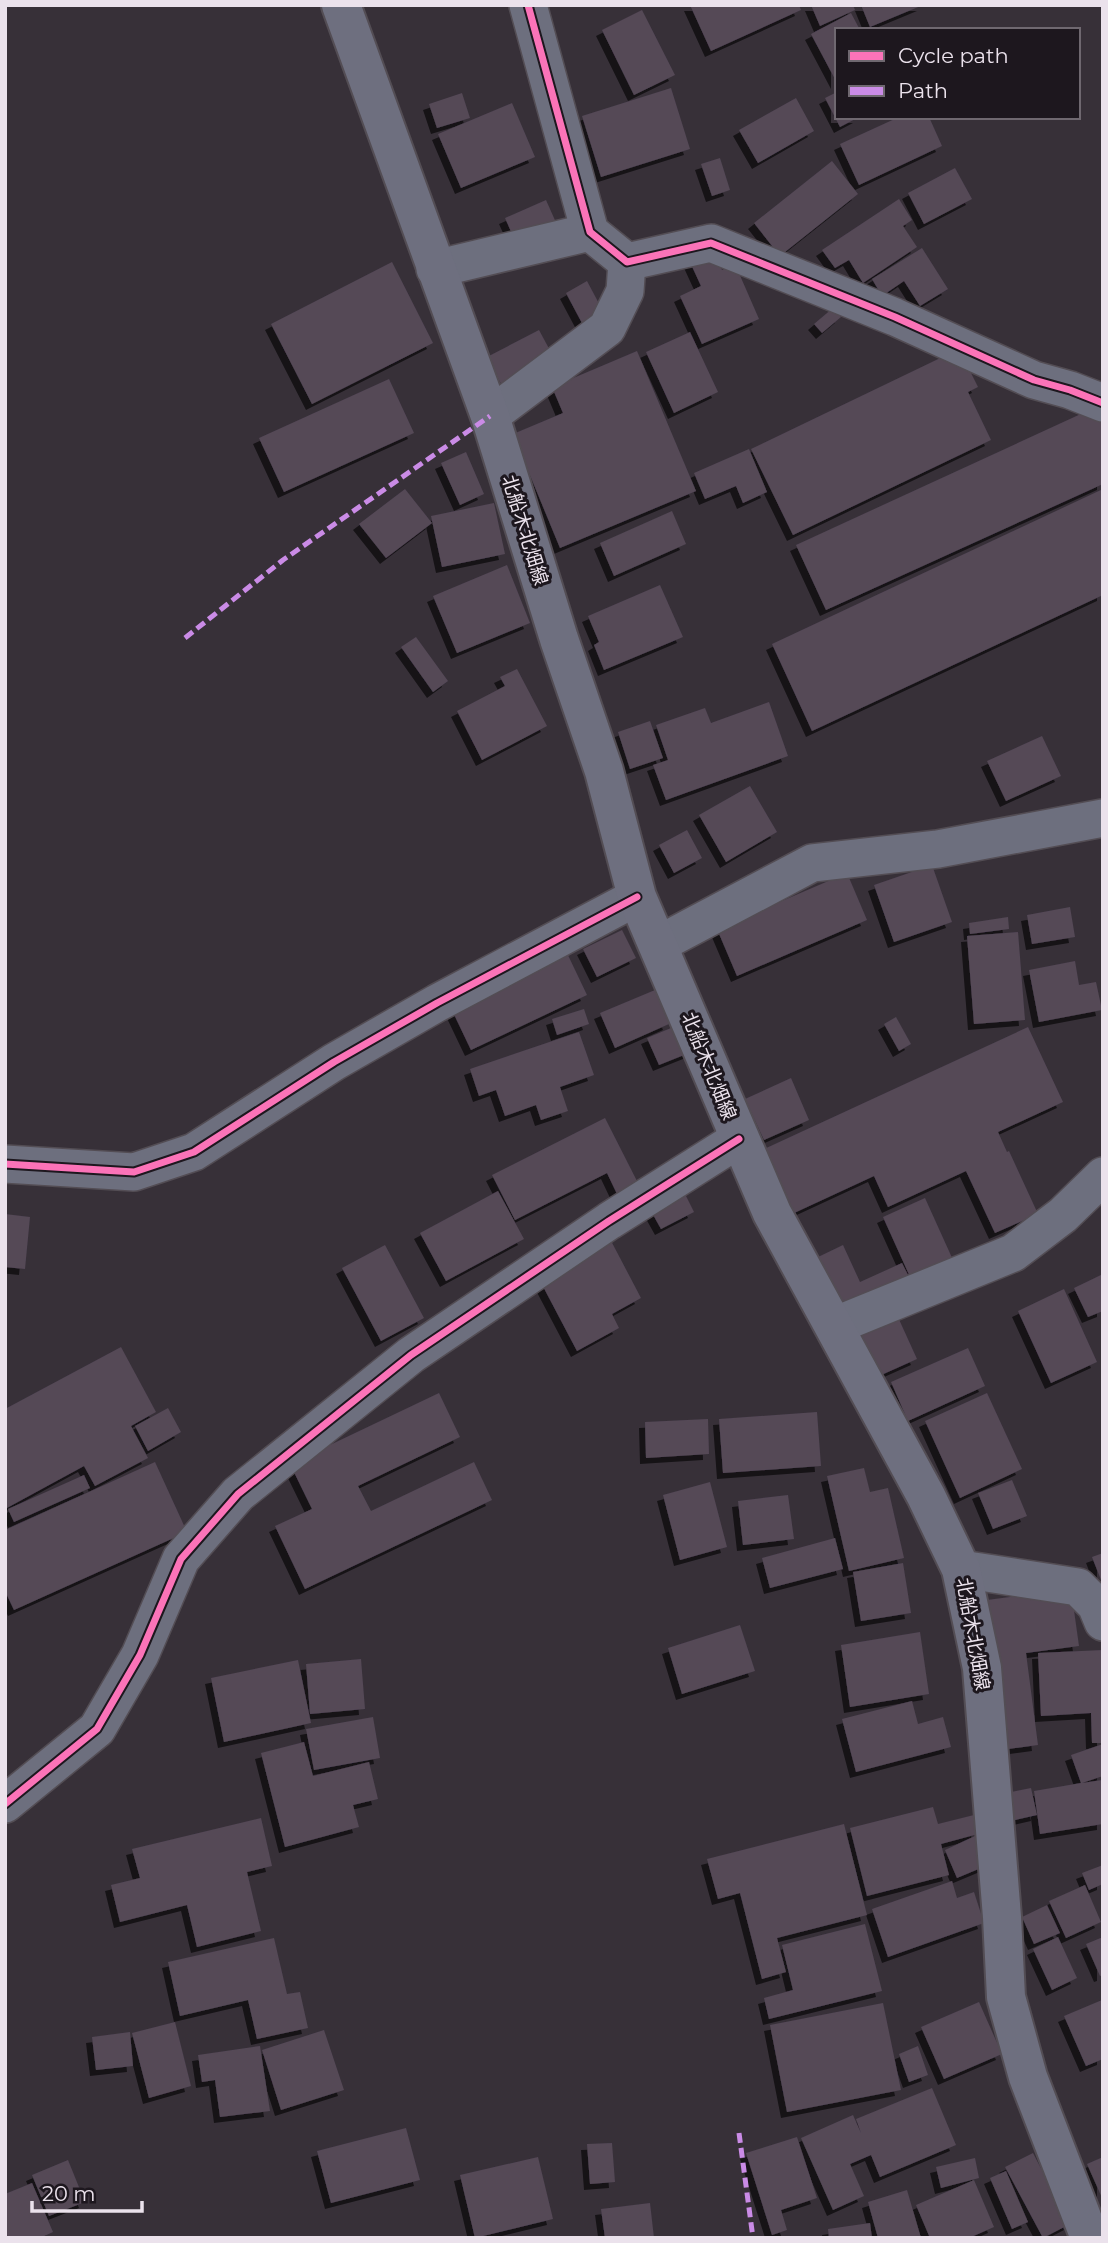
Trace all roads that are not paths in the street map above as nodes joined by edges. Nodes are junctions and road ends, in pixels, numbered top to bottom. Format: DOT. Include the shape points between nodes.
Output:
graph roads {
  1 [pos="341,5"];
  2 [pos="528,5"];
  3 [pos="590,232"];
  4 [pos="627,262"];
  5 [pos="435,270"];
  6 [pos="1103,403"];
  7 [pos="489,416"];
  8 [pos="1103,818"];
  9 [pos="637,897"];
  10 [pos="659,944"];
  11 [pos="739,1139"];
  12 [pos="5,1164"];
  13 [pos="1103,1176"];
  14 [pos="834,1326"];
  15 [pos="961,1569"];
  16 [pos="1103,1622"];
  17 [pos="5,1804"];
  18 [pos="1090,2238"];
  1 -- 5 [label="main road, 北船木北畑線"];
  2 -- 3 [label="street"];
  3 -- 4 [label="street"];
  3 -- 5 [label="street"];
  4 -- 6 [label="street" via="711,243 895,317 1034,380"];
  4 -- 7 [label="street" via="625,291 607,328"];
  5 -- 7 [label="main road, 北船木北畑線"];
  7 -- 9 [label="main road, 北船木北畑線" via="604,771"];
  8 -- 10 [label="street" via="938,849 812,863"];
  9 -- 10 [label="main road, 北船木北畑線"];
  9 -- 12 [label="street" via="345,1055 194,1152 134,1172"];
  10 -- 11 [label="main road, 北船木北畑線"];
  11 -- 14 [label="main road, 北船木北畑線" via="772,1213"];
  11 -- 17 [label="street" via="411,1355 238,1493 181,1559 140,1655 97,1729"];
  13 -- 14 [label="street" via="1063,1215 1013,1253"];
  14 -- 15 [label="main road, 北船木北畑線"];
  15 -- 16 [label="street" via="1078,1587 1096,1605"];
  15 -- 18 [label="main road, 北船木北畑線" via="982,1668 1006,1997 1028,2077"];
}
